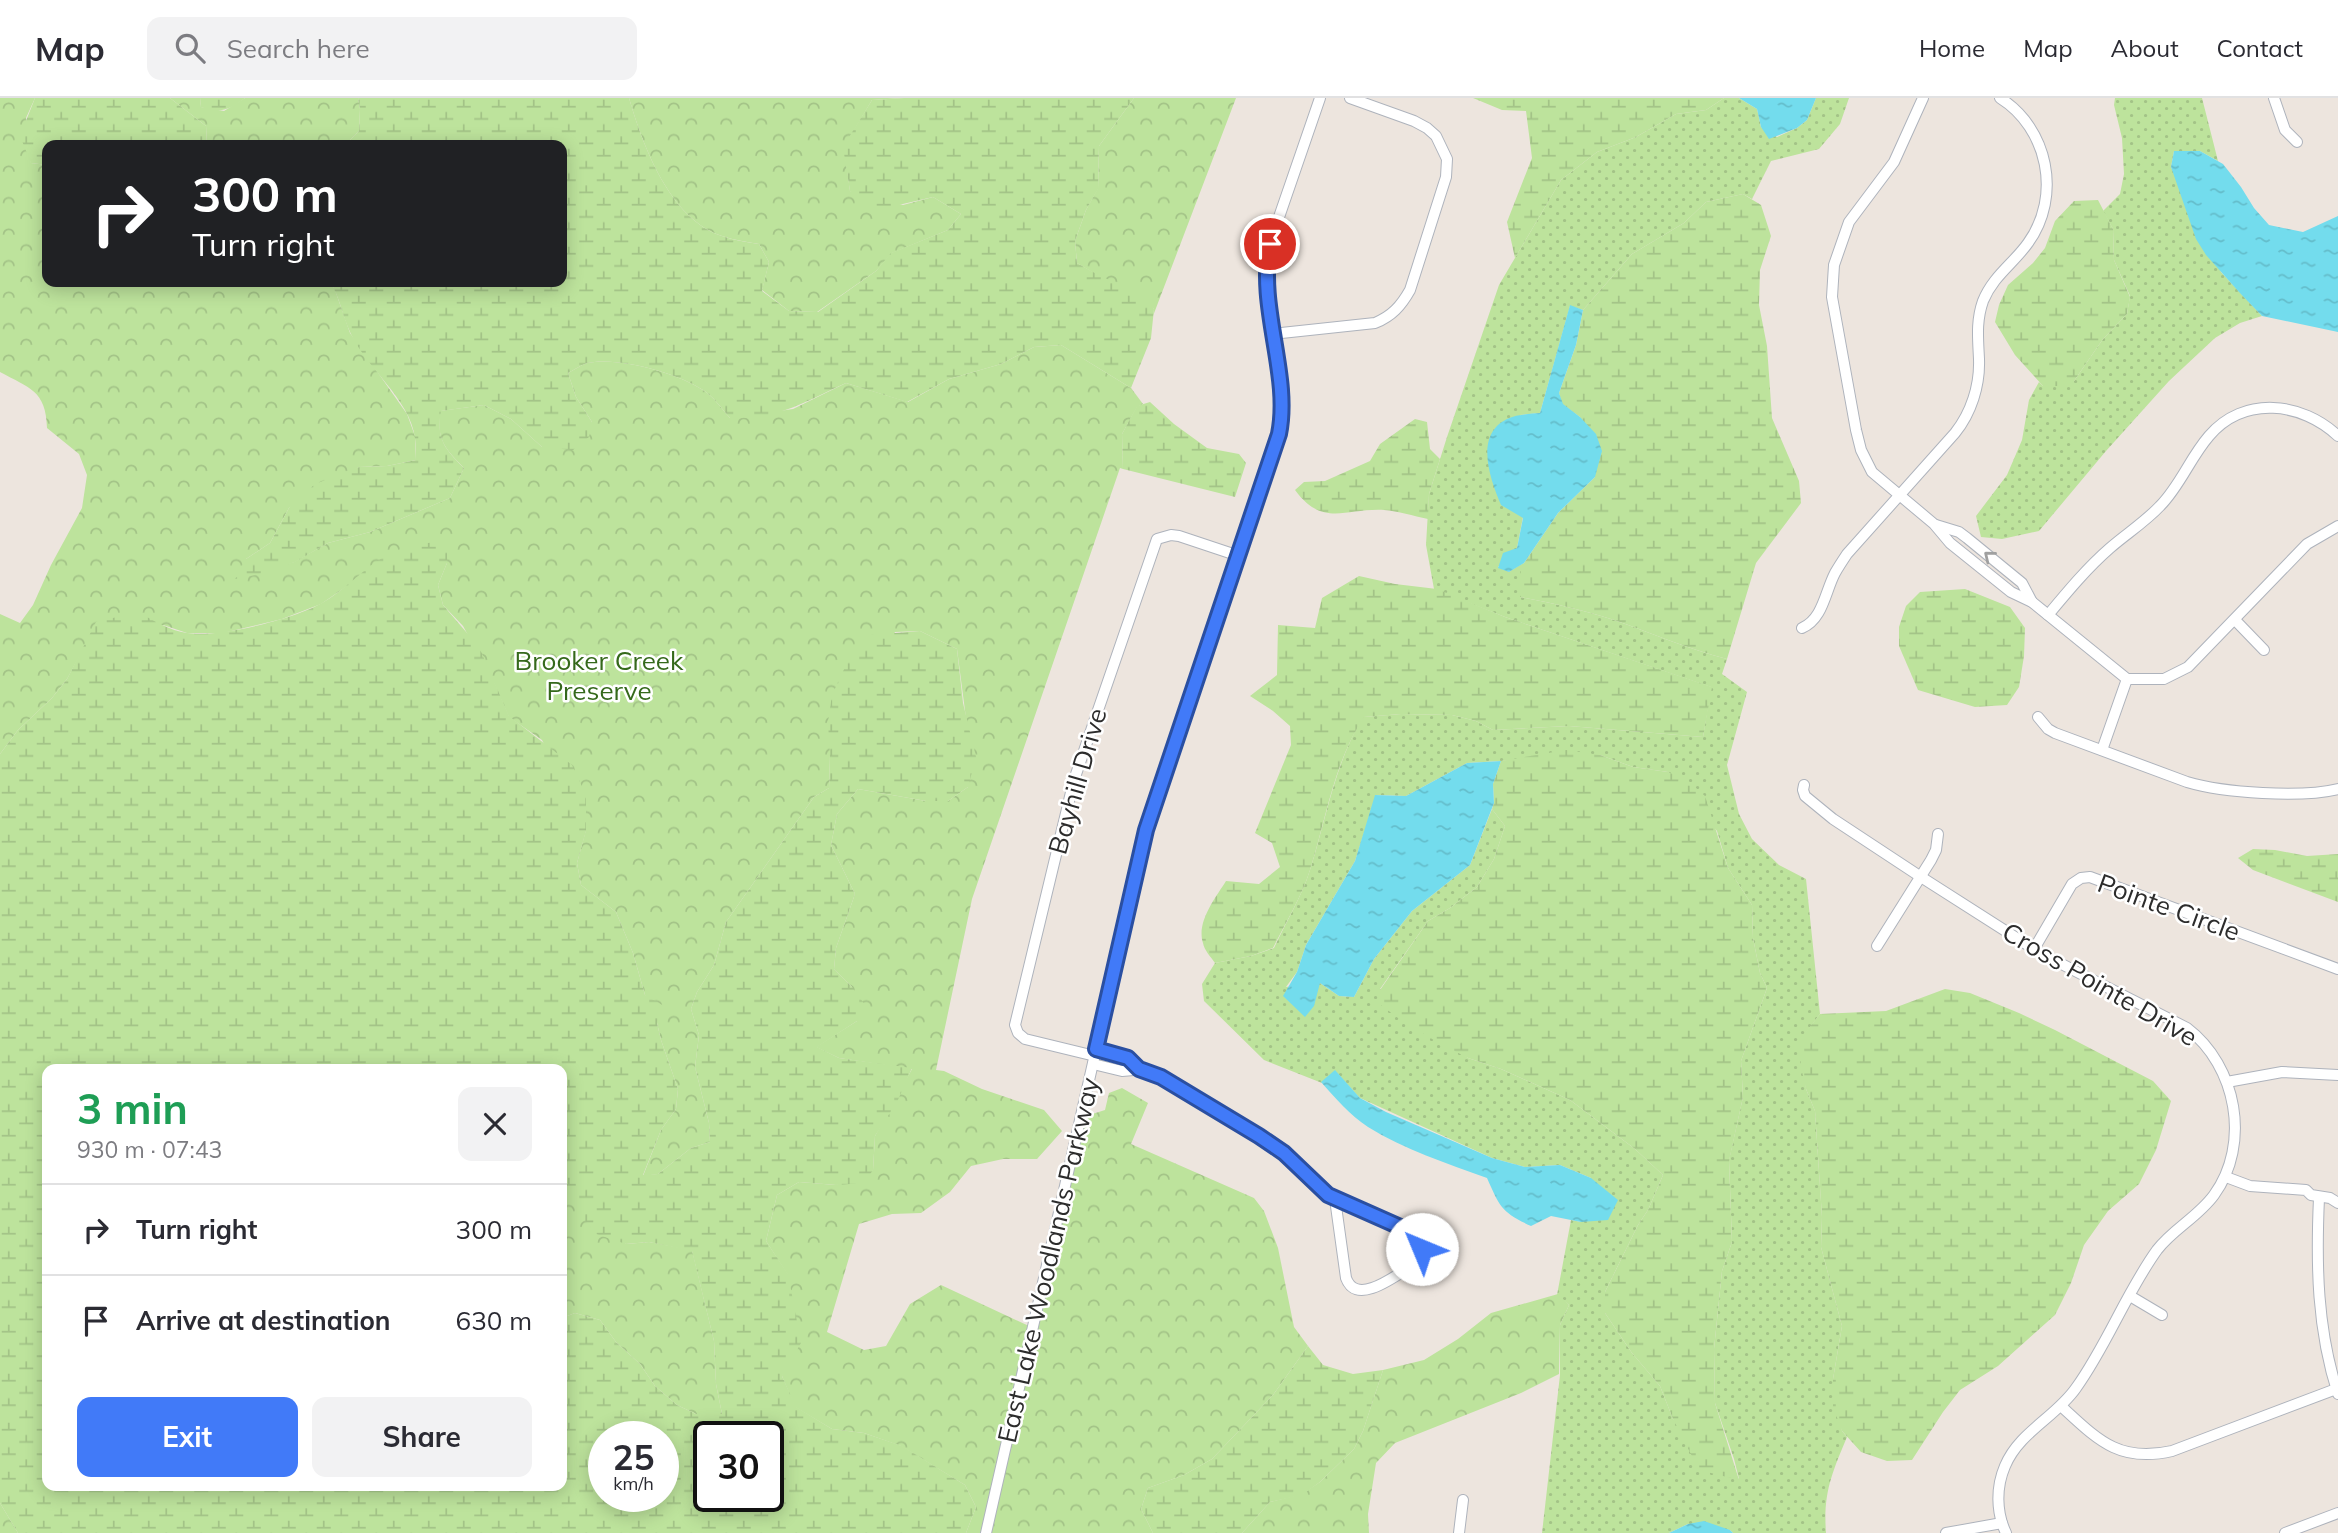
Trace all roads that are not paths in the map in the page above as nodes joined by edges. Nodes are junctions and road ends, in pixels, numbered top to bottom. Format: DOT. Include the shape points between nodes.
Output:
graph roads {
  1 [pos="1320,98"];
  2 [pos="1350,98"];
  3 [pos="1923,98"];
  4 [pos="2000,98"];
  5 [pos="2274,98"];
  6 [pos="2297,142"];
  7 [pos="1272,334"];
  8 [pos="2338,436"];
  9 [pos="1899,497"];
  10 [pos="2338,526"];
  11 [pos="1239,556"];
  12 [pos="2048,615"];
  13 [pos="2235,620"];
  14 [pos="1802,628"];
  15 [pos="2264,650"];
  16 [pos="2127,679"];
  17 [pos="2038,717"];
  18 [pos="2102,750"];
  19 [pos="1804,785"];
  20 [pos="2338,789"];
  21 [pos="1938,834"];
  22 [pos="1921,877"];
  23 [pos="1877,946"];
  24 [pos="2034,949"];
  25 [pos="2338,968"];
  26 [pos="1095,1057"];
  27 [pos="2338,1075"];
  28 [pos="2227,1082"];
  29 [pos="2226,1177"];
  30 [pos="2331,1198"];
  31 [pos="1335,1199"];
  32 [pos="2130,1296"];
  33 [pos="2162,1315"];
  34 [pos="2337,1391"];
  35 [pos="2061,1406"];
  36 [pos="1463,1500"];
  37 [pos="2338,1513"];
  38 [pos="2004,1528"];
  39 [pos="986,1533"];
  40 [pos="1459,1533"];
  41 [pos="1946,1533"];
  42 [pos="2285,1533"];
  1 -- 7 [label="street, East Lake Woodlands Parkway" via="1267,260"];
  2 -- 7 [label="street" via="1427,128 1444,149 1448,168 1410,290 1390,316 1375,323"];
  3 -- 9 [label="street" via="1894,162 1849,222 1834,265 1832,297 1861,450 1872,472"];
  4 -- 9 [label="street" via="2022,115 2039,143 2047,180 2043,211 2033,237 1994,281 1983,302 1977,324 1977,384 1968,414"];
  5 -- 6 [label="street" via="2285,130"];
  7 -- 11 [label="street, East Lake Woodlands Parkway" via="1282,421"];
  8 -- 12 [label="street" via="2315,418 2280,407 2248,411 2225,422 2207,437 2159,508 2090,567"];
  9 -- 12 [label="street" via="2011,593"];
  9 -- 14 [label="street" via="1847,554 1818,616"];
  10 -- 13 [label="street" via="2307,544"];
  11 -- 26 [label="street, East Lake Woodlands Parkway" via="1146,830"];
  11 -- 26 [label="street, Bayhill Drive" via="1179,536 1157,539 1074,780 1015,1025 1025,1039"];
  12 -- 16 [label="street"];
  13 -- 15 [label="street"];
  13 -- 16 [label="street" via="2177,674 2164,679"];
  16 -- 18 [label="street"];
  17 -- 18 [label="street" via="2055,733"];
  18 -- 20 [label="street" via="2207,787 2305,793"];
  19 -- 22 [label="street, Cross Pointe Drive" via="1805,796 1833,820"];
  21 -- 22 [label="street" via="1936,850"];
  22 -- 23 [label="street"];
  22 -- 24 [label="street, Cross Pointe Drive"];
  24 -- 25 [label="street, Pointe Circle" via="2072,884 2090,877"];
  24 -- 28 [label="street, Cross Pointe Drive" via="2188,1028 2208,1046"];
  26 -- 31 [label="street" via="1128,1058 1139,1069 1161,1077 1284,1153"];
  26 -- 39 [label="street, East Lake Woodlands Parkway"];
  27 -- 28 [label="street" via="2282,1072"];
  28 -- 29 [label="street, Cross Pointe Drive" via="2235,1127"];
  29 -- 30 [label="street" via="2250,1186 2306,1190"];
  29 -- 32 [label="street, Cross Pointe Drive" via="2207,1204 2160,1247"];
  30 -- 34 [label="street" via="2316,1254 2322,1331"];
  31 -- 31 [label="street" via="1416,1234 1421,1257 1374,1288 1353,1289 1346,1278"];
  32 -- 33 [label="street"];
  32 -- 35 [label="street, Cross Pointe Drive"];
  34 -- 35 [label="street" via="2172,1451 2147,1455 2130,1454 2094,1437"];
  35 -- 38 [label="street, Cross Pointe Drive" via="2008,1458 1998,1489"];
  36 -- 40 [label="street"];
  37 -- 42 [label="street"];
  38 -- 41 [label="street"];
}
